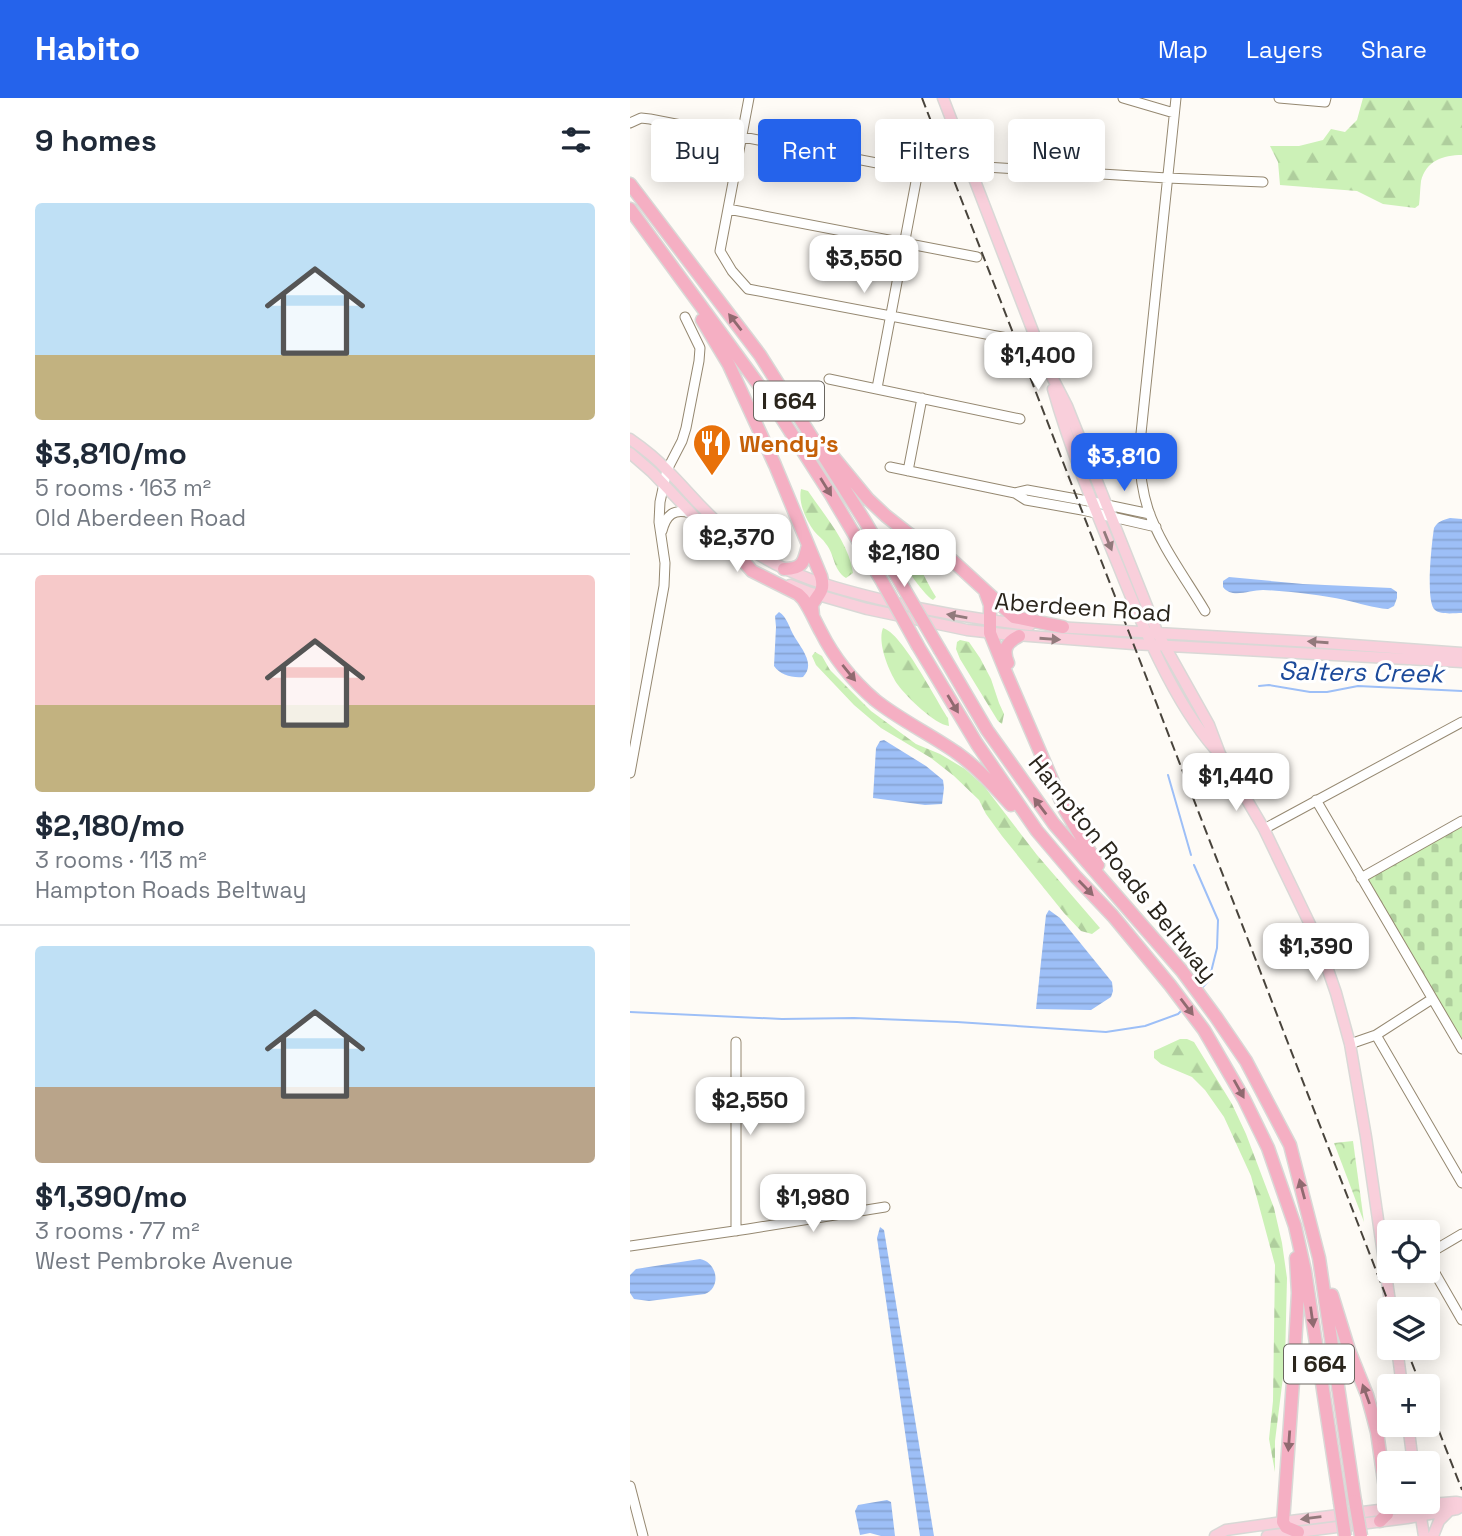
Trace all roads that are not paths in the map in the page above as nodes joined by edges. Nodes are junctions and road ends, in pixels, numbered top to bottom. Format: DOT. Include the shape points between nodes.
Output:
graph roads {
  1 [pos="749,98"];
  2 [pos="943,98"];
  3 [pos="1123,98"];
  4 [pos="1176,98"];
  5 [pos="1279,98"];
  6 [pos="1326,100"];
  7 [pos="1174,113"];
  8 [pos="651,119"];
  9 [pos="951,119"];
  10 [pos="744,121"];
  11 [pos="630,122"];
  12 [pos="744,136"];
  13 [pos="875,161"];
  14 [pos="994,168"];
  15 [pos="1167,178"];
  16 [pos="733,182"];
  17 [pos="916,182"];
  18 [pos="975,182"];
  19 [pos="1263,182"];
  20 [pos="630,184"];
  21 [pos="630,209"];
  22 [pos="728,209"];
  23 [pos="646,231"];
  24 [pos="904,242"];
  25 [pos="977,257"];
  26 [pos="890,315"];
  27 [pos="685,317"];
  28 [pos="1007,338"];
  29 [pos="760,355"];
  30 [pos="1047,367"];
  31 [pos="829,379"];
  32 [pos="877,388"];
  33 [pos="922,398"];
  34 [pos="1020,419"];
  35 [pos="630,439"];
  36 [pos="630,453"];
  37 [pos="890,467"];
  38 [pos="667,470"];
  39 [pos="908,471"];
  40 [pos="664,484"];
  41 [pos="1015,493"];
  42 [pos="1093,502"];
  43 [pos="1107,505"];
  44 [pos="690,513"];
  45 [pos="1097,514"];
  46 [pos="1150,514"];
  47 [pos="1112,517"];
  48 [pos="1156,527"];
  49 [pos="661,536"];
  50 [pos="808,544"];
  51 [pos="738,555"];
  52 [pos="784,569"];
  53 [pos="822,590"];
  54 [pos="984,590"];
  55 [pos="1205,611"];
  56 [pos="813,616"];
  57 [pos="990,627"];
  58 [pos="1063,627"];
  59 [pos="1153,634"];
  60 [pos="1020,636"];
  61 [pos="1158,645"];
  62 [pos="1462,653"];
  63 [pos="1462,662"];
  64 [pos="1462,722"];
  65 [pos="1028,723"];
  66 [pos="630,773"];
  67 [pos="1316,800"];
  68 [pos="1462,821"];
  69 [pos="1264,829"];
  70 [pos="1037,831"];
  71 [pos="1361,878"];
  72 [pos="1116,896"];
  73 [pos="1432,999"];
  74 [pos="1376,1035"];
  75 [pos="736,1042"];
  76 [pos="1349,1044"];
  77 [pos="1462,1049"];
  78 [pos="1462,1183"];
  79 [pos="885,1207"];
  80 [pos="1378,1220"];
  81 [pos="1295,1226"];
  82 [pos="736,1231"];
  83 [pos="1314,1234"];
  84 [pos="1462,1234"];
  85 [pos="630,1246"];
  86 [pos="1440,1247"];
  87 [pos="1440,1282"];
  88 [pos="1462,1320"];
  89 [pos="1380,1451"];
  90 [pos="630,1486"];
  91 [pos="1440,1504"];
  92 [pos="1462,1505"];
  93 [pos="1440,1509"];
  94 [pos="1450,1510"];
  95 [pos="1377,1511"];
  96 [pos="1387,1514"];
  97 [pos="1400,1514"];
  98 [pos="1420,1514"];
  99 [pos="1380,1521"];
  100 [pos="1281,1531"];
  101 [pos="1298,1532"];
  102 [pos="643,1536"];
  103 [pos="1215,1536"];
  104 [pos="1267,1536"];
  105 [pos="1345,1536"];
  106 [pos="1361,1536"];
  107 [pos="1424,1536"];
  108 [pos="1433,1536"];
  1 -- 10 [label="street"];
  2 -- 9 [label="main road"];
  3 -- 7 [label="street"];
  4 -- 7 [label="street"];
  5 -- 6 [label="street"];
  7 -- 15 [label="street"];
  8 -- 11 [label="street"];
  12 -- 13 [label="street"];
  14 -- 15 [label="street"];
  15 -- 19 [label="street"];
  15 -- 46 [label="street" via="1140,443 1141,483"];
  16 -- 22 [label="street"];
  17 -- 24 [label="street"];
  18 -- 30 [label="main road"];
  29 -- 20 [label="highway, Hampton Roads Beltway / I 664, one-way"];
  21 -- 23 [label="highway, Hampton Roads Beltway / I 664"];
  22 -- 24 [label="street"];
  22 -- 26 [label="street" via="720,251 748,289"];
  23 -- 50 [label="highway" via="729,365"];
  23 -- 70 [label="highway, Hampton Roads Beltway / I 664, one-way, bridge" via="772,403 977,744"];
  24 -- 25 [label="street"];
  24 -- 26 [label="street"];
  26 -- 28 [label="street"];
  26 -- 32 [label="street"];
  27 -- 38 [label="street" via="700,348 699,361 686,428"];
  29 -- 54 [label="highway" via="868,499 909,534 953,561"];
  72 -- 29 [label="highway, Hampton Roads Beltway / I 664, one-way, bridge" via="1054,824 987,730 866,523"];
  30 -- 42 [label="main road"];
  30 -- 43 [label="main road"];
  31 -- 32 [label="street"];
  32 -- 33 [label="street"];
  33 -- 34 [label="street"];
  33 -- 39 [label="street"];
  35 -- 38 [label="main road, Aberdeen Road"];
  36 -- 40 [label="main road, Aberdeen Road"];
  37 -- 39 [label="street"];
  38 -- 40 [label="street"];
  38 -- 52 [label="main road, Aberdeen Road" via="720,526"];
  39 -- 41 [label="street"];
  40 -- 44 [label="main road, Aberdeen Road"];
  40 -- 49 [label="street"];
  41 -- 42 [label="street" via="1027,490"];
  41 -- 45 [label="street" via="1026,500"];
  42 -- 43 [label="street"];
  42 -- 45 [label="main road"];
  43 -- 46 [label="street"];
  43 -- 47 [label="main road"];
  44 -- 49 [label="street" via="668,516"];
  44 -- 51 [label="main road, Aberdeen Road"];
  45 -- 47 [label="street"];
  45 -- 59 [label="main road, one-way"];
  46 -- 48 [label="street"];
  47 -- 48 [label="street"];
  47 -- 59 [label="main road"];
  48 -- 55 [label="street"];
  49 -- 66 [label="street" via="664,586"];
  50 -- 52 [label="highway" via="801,565"];
  50 -- 53 [label="highway"];
  51 -- 53 [label="main road, Aberdeen Road" via="783,582"];
  51 -- 56 [label="highway" via="752,571 798,594"];
  52 -- 53 [label="main road, Aberdeen Road"];
  53 -- 56 [label="highway" via="812,605"];
  53 -- 57 [label="main road, Aberdeen Road" via="867,609 957,628"];
  54 -- 57 [label="highway" via="990,603"];
  54 -- 58 [label="highway" via="1017,618"];
  56 -- 70 [label="highway, one-way" via="836,658 856,682 897,716 973,765"];
  57 -- 58 [label="main road, Aberdeen Road"];
  57 -- 60 [label="main road, Aberdeen Road"];
  57 -- 65 [label="highway"];
  58 -- 59 [label="main road, Aberdeen Road"];
  59 -- 61 [label="main road"];
  62 -- 59 [label="main road, Aberdeen Road, one-way"];
  60 -- 61 [label="main road, Aberdeen Road, one-way"];
  60 -- 65 [label="highway" via="1009,642 1005,653"];
  61 -- 63 [label="main road, Aberdeen Road"];
  61 -- 69 [label="main road" via="1200,732 1220,754"];
  64 -- 67 [label="street"];
  65 -- 72 [label="highway" via="1065,810"];
  67 -- 69 [label="street"];
  67 -- 71 [label="street"];
  68 -- 71 [label="street"];
  69 -- 76 [label="main road" via="1318,941"];
  70 -- 81 [label="highway, Hampton Roads Beltway / I 664, one-way" via="1130,936 1204,1030 1268,1148"];
  71 -- 73 [label="street"];
  83 -- 72 [label="highway, Hampton Roads Beltway / I 664, one-way" via="1290,1145 1246,1061 1182,971"];
  73 -- 74 [label="street"];
  73 -- 77 [label="street"];
  74 -- 76 [label="street"];
  74 -- 78 [label="street"];
  75 -- 82 [label="street"];
  76 -- 80 [label="main road"];
  79 -- 82 [label="street"];
  81 -- 100 [label="highway, one-way" via="1298,1293"];
  81 -- 105 [label="highway, Hampton Roads Beltway / I 664, one-way, bridge"];
  82 -- 85 [label="street"];
  89 -- 83 [label="highway, one-way" via="1373,1413"];
  83 -- 106 [label="highway, Hampton Roads Beltway / I 664, bridge"];
  84 -- 86 [label="street"];
  87 -- 88 [label="street"];
  90 -- 102 [label="street"];
  91 -- 92 [label="main road"];
  92 -- 94 [label="main road"];
  93 -- 94 [label="main road"];
  94 -- 108 [label="main road"];
  95 -- 100 [label="main road, one-way"];
  96 -- 99 [label="highway"];
  97 -- 99 [label="main road"];
  98 -- 107 [label="main road"];
  99 -- 101 [label="main road"];
  100 -- 101 [label="highway" via="1286,1527"];
  100 -- 103 [label="main road" via="1226,1531"];
  100 -- 104 [label="main road"];
}
